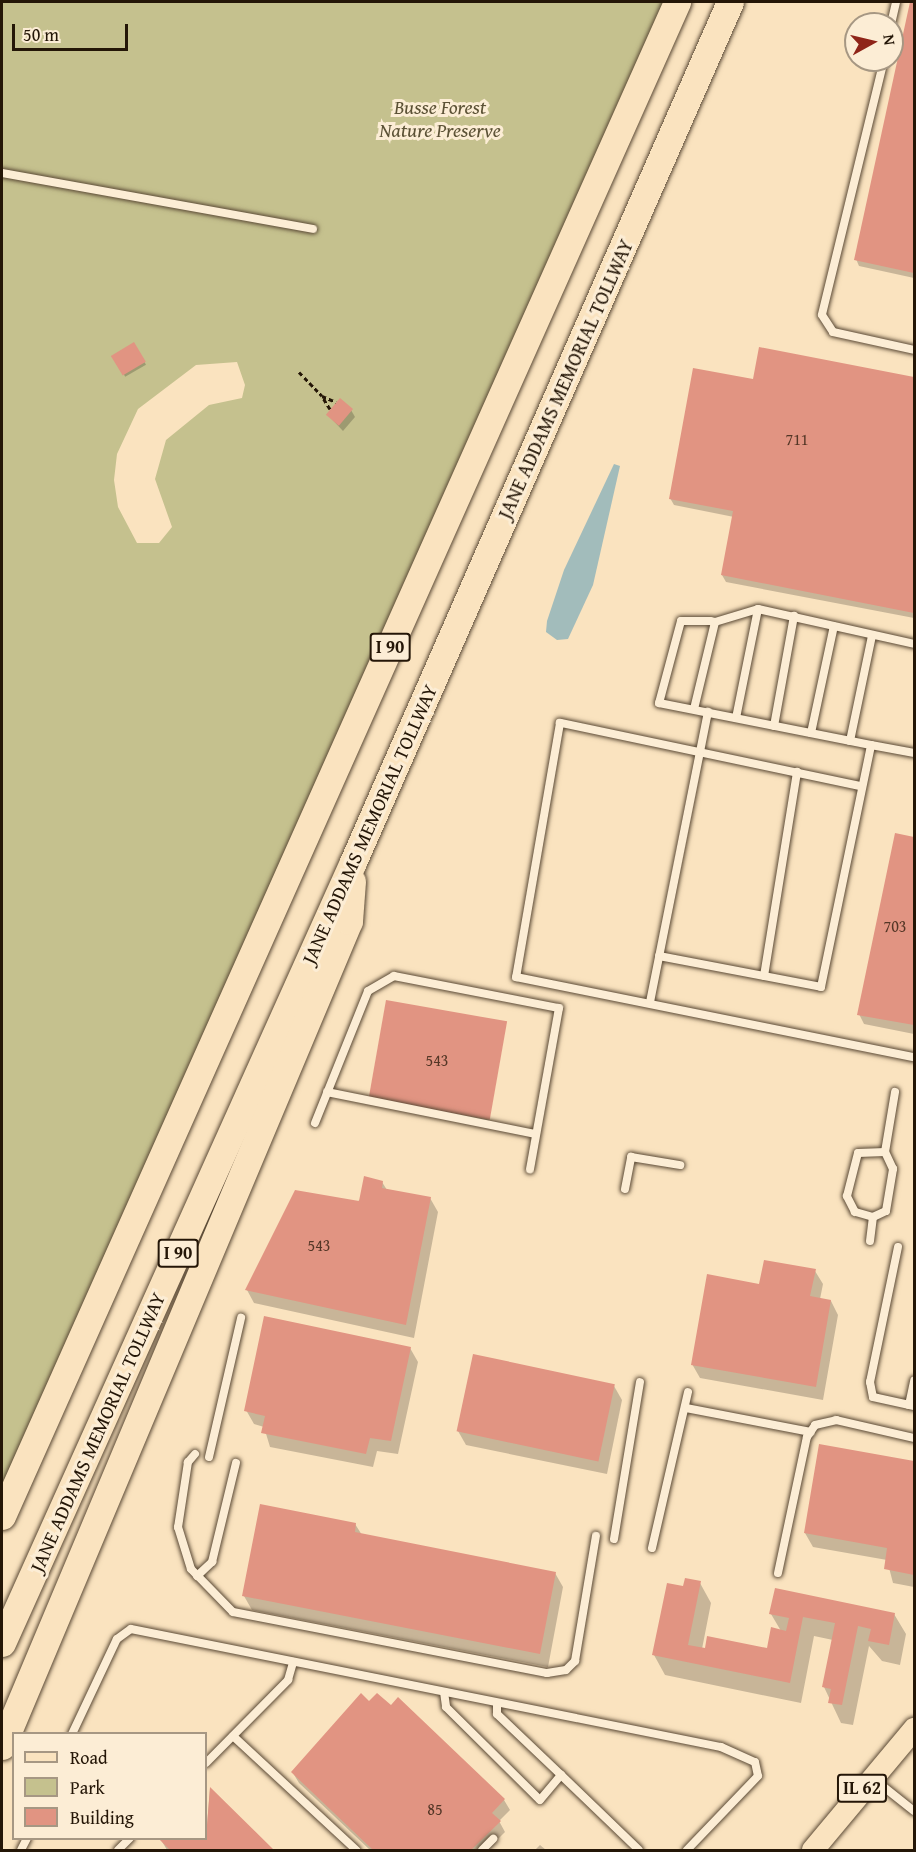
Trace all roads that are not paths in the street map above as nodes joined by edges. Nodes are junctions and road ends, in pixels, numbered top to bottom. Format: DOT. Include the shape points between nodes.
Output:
graph roads {
  1 [pos="677,2"];
  2 [pos="730,2"];
  3 [pos="881,72"];
  4 [pos="2,173"];
  5 [pos="312,229"];
  6 [pos="915,350"];
  7 [pos="758,609"];
  8 [pos="794,616"];
  9 [pos="715,622"];
  10 [pos="834,626"];
  11 [pos="872,636"];
  12 [pos="915,644"];
  13 [pos="694,710"];
  14 [pos="708,712"];
  15 [pos="736,718"];
  16 [pos="774,726"];
  17 [pos="811,733"];
  18 [pos="849,741"];
  19 [pos="871,745"];
  20 [pos="700,751"];
  21 [pos="915,753"];
  22 [pos="797,772"];
  23 [pos="860,786"];
  24 [pos="353,862"];
  25 [pos="659,956"];
  26 [pos="764,976"];
  27 [pos="650,1002"];
  28 [pos="915,1057"];
  29 [pos="327,1092"];
  30 [pos="895,1092"];
  31 [pos="315,1123"];
  32 [pos="536,1134"];
  33 [pos="885,1152"];
  34 [pos="680,1165"];
  35 [pos="530,1169"];
  36 [pos="626,1189"];
  37 [pos="873,1217"];
  38 [pos="870,1241"];
  39 [pos="898,1247"];
  40 [pos="240,1317"];
  41 [pos="915,1381"];
  42 [pos="640,1383"];
  43 [pos="688,1392"];
  44 [pos="912,1405"];
  45 [pos="686,1407"];
  46 [pos="811,1432"];
  47 [pos="915,1438"];
  48 [pos="195,1454"];
  49 [pos="209,1457"];
  50 [pos="236,1463"];
  51 [pos="2,1516"];
  52 [pos="596,1536"];
  53 [pos="614,1539"];
  54 [pos="652,1548"];
  55 [pos="778,1573"];
  56 [pos="197,1576"];
  57 [pos="2,1643"];
  58 [pos="292,1662"];
  59 [pos="444,1692"];
  60 [pos="497,1703"];
  61 [pos="915,1728"];
  62 [pos="73,1732"];
  63 [pos="233,1736"];
  64 [pos="2,1746"];
  65 [pos="207,1762"];
  66 [pos="561,1775"];
  67 [pos="872,1777"];
  68 [pos="915,1811"];
  69 [pos="493,1839"];
  70 [pos="129,1840"];
  71 [pos="118,1851"];
  72 [pos="357,1851"];
  73 [pos="482,1851"];
  74 [pos="639,1851"];
  75 [pos="687,1851"];
  76 [pos="813,1851"];
  1 -- 51 [label="highway, I 90"];
  2 -- 24 [label="highway, JANE ADDAMS MEMORIAL TOLLWAY / I 90"];
  3 -- 6 [label="lane" via="822,315 832,332"];
  4 -- 5 [label="lane"];
  7 -- 8 [label="lane"];
  7 -- 9 [label="lane"];
  7 -- 15 [label="lane"];
  8 -- 10 [label="lane"];
  8 -- 16 [label="lane"];
  9 -- 13 [label="lane"];
  9 -- 13 [label="lane" via="681,621 659,703"];
  10 -- 11 [label="lane"];
  10 -- 17 [label="lane"];
  11 -- 12 [label="lane"];
  11 -- 18 [label="lane"];
  13 -- 14 [label="lane"];
  14 -- 15 [label="lane"];
  14 -- 20 [label="lane"];
  15 -- 16 [label="lane"];
  16 -- 17 [label="lane"];
  17 -- 18 [label="lane"];
  18 -- 19 [label="lane"];
  19 -- 21 [label="lane"];
  19 -- 23 [label="lane"];
  20 -- 22 [label="lane"];
  20 -- 25 [label="lane"];
  20 -- 27 [label="lane" via="560,723 516,977"];
  22 -- 23 [label="lane"];
  22 -- 26 [label="lane"];
  23 -- 26 [label="lane" via="821,987"];
  24 -- 57 [label="highway, JANE ADDAMS MEMORIAL TOLLWAY / I 90"];
  24 -- 64 [label="highway" via="349,921"];
  25 -- 26 [label="lane"];
  25 -- 27 [label="lane"];
  27 -- 28 [label="lane"];
  29 -- 31 [label="lane"];
  29 -- 32 [label="lane"];
  29 -- 32 [label="lane" via="368,991 394,976 559,1008"];
  30 -- 33 [label="lane"];
  32 -- 35 [label="lane"];
  33 -- 37 [label="lane" via="892,1168 886,1211"];
  33 -- 37 [label="lane" via="858,1152 847,1196 855,1212"];
  34 -- 36 [label="lane" via="631,1157"];
  37 -- 38 [label="lane"];
  39 -- 44 [label="lane" via="870,1382 873,1397"];
  40 -- 49 [label="lane"];
  41 -- 44 [label="lane"];
  42 -- 53 [label="lane"];
  43 -- 45 [label="lane"];
  45 -- 46 [label="lane"];
  45 -- 54 [label="lane"];
  46 -- 47 [label="lane" via="824,1420 836,1420"];
  46 -- 55 [label="lane"];
  48 -- 56 [label="lane" via="188,1462 178,1527"];
  50 -- 56 [label="lane" via="212,1562"];
  52 -- 56 [label="lane" via="575,1661 547,1673 233,1612"];
  58 -- 59 [label="lane"];
  58 -- 62 [label="lane" via="131,1629 117,1638"];
  58 -- 63 [label="lane" via="288,1680"];
  59 -- 60 [label="lane"];
  59 -- 66 [label="lane" via="446,1707 540,1800"];
  60 -- 66 [label="lane" via="497,1714"];
  60 -- 75 [label="lane" via="721,1747 755,1762 758,1776"];
  61 -- 67 [label="main road, IL 62"];
  63 -- 65 [label="lane"];
  63 -- 72 [label="lane"];
  66 -- 74 [label="lane"];
  67 -- 68 [label="lane"];
  67 -- 76 [label="main road, IL 62"];
  69 -- 73 [label="lane"];
  70 -- 71 [label="lane"];
}
